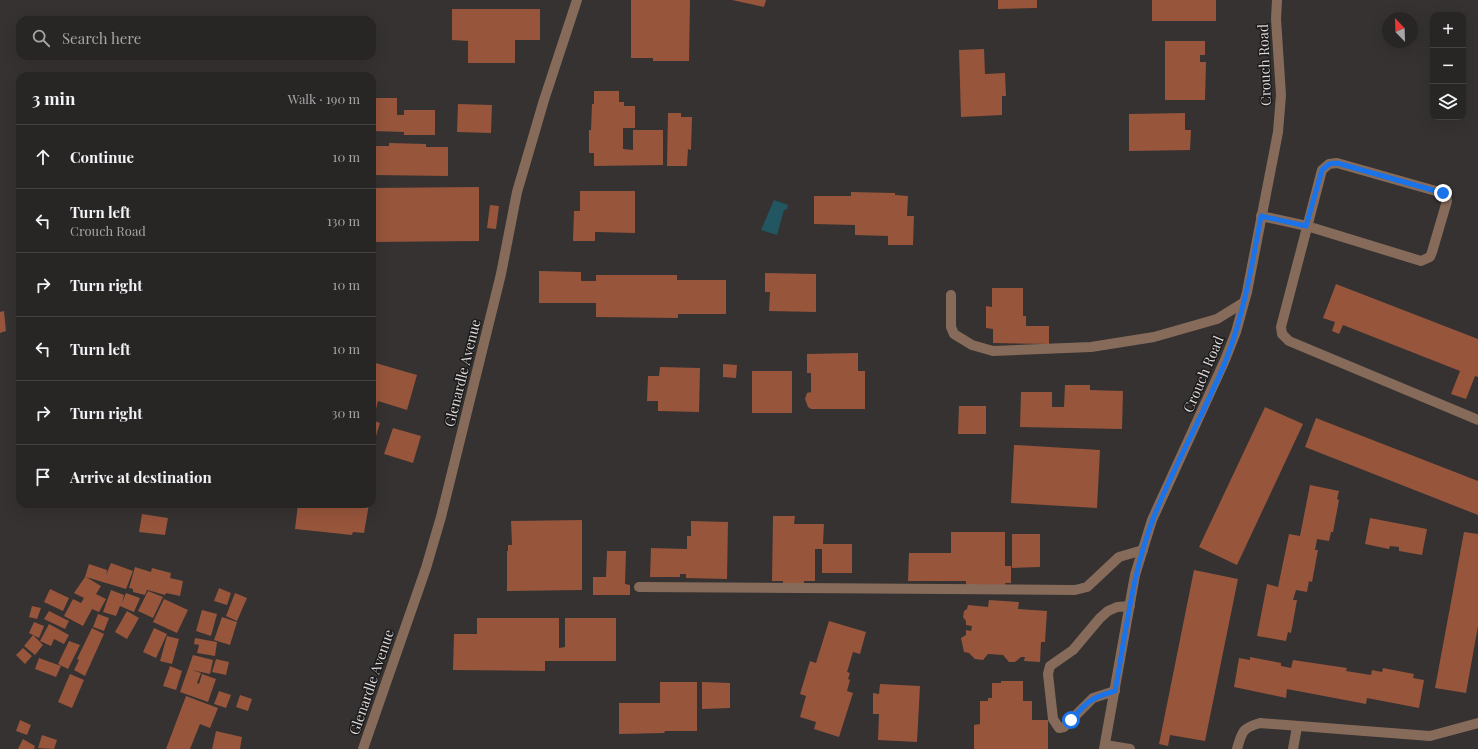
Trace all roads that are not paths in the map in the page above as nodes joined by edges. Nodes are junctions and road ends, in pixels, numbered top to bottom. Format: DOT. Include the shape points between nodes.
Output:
graph roads {
  1 [pos="577,0"];
  2 [pos="1277,0"];
  3 [pos="1261,216"];
  4 [pos="1306,226"];
  5 [pos="952,295"];
  6 [pos="1243,303"];
  7 [pos="1478,420"];
  8 [pos="1143,550"];
  9 [pos="639,587"];
  10 [pos="1130,606"];
  11 [pos="1115,691"];
  12 [pos="1478,723"];
  13 [pos="1297,727"];
  14 [pos="1104,747"];
  15 [pos="362,749"];
  16 [pos="1130,749"];
  17 [pos="1237,749"];
  18 [pos="1293,749"];
  1 -- 15 [label="street, Glenardle Avenue" via="517,192 501,274 439,524"];
  2 -- 3 [label="street, Crouch Road" via="1281,95 1278,132"];
  3 -- 4 [label="street"];
  3 -- 6 [label="street, Crouch Road"];
  4 -- 4 [label="street" via="1322,170 1329,164 1337,163 1439,191 1446,196 1447,201 1430,257 1421,261"];
  4 -- 7 [label="street" via="1281,327 1282,334 1289,341"];
  5 -- 6 [label="street" via="951,327 954,334 972,345 993,351 1092,347 1154,338 1217,319"];
  6 -- 8 [label="street, Crouch Road" via="1226,360 1152,520"];
  8 -- 9 [label="street" via="1119,557 1087,587 1075,590"];
  8 -- 10 [label="street, Crouch Road" via="1135,575"];
  10 -- 11 [label="street, Crouch Road"];
  10 -- 11 [label="street" via="1117,607 1100,618 1073,650 1050,666 1048,674 1053,719 1059,728 1064,727 1093,698"];
  11 -- 14 [label="street, Crouch Road"];
  12 -- 13 [label="street" via="1430,736"];
  13 -- 17 [label="street" via="1260,723 1250,726 1242,732"];
  13 -- 18 [label="street"];
  14 -- 16 [label="street"];
}
